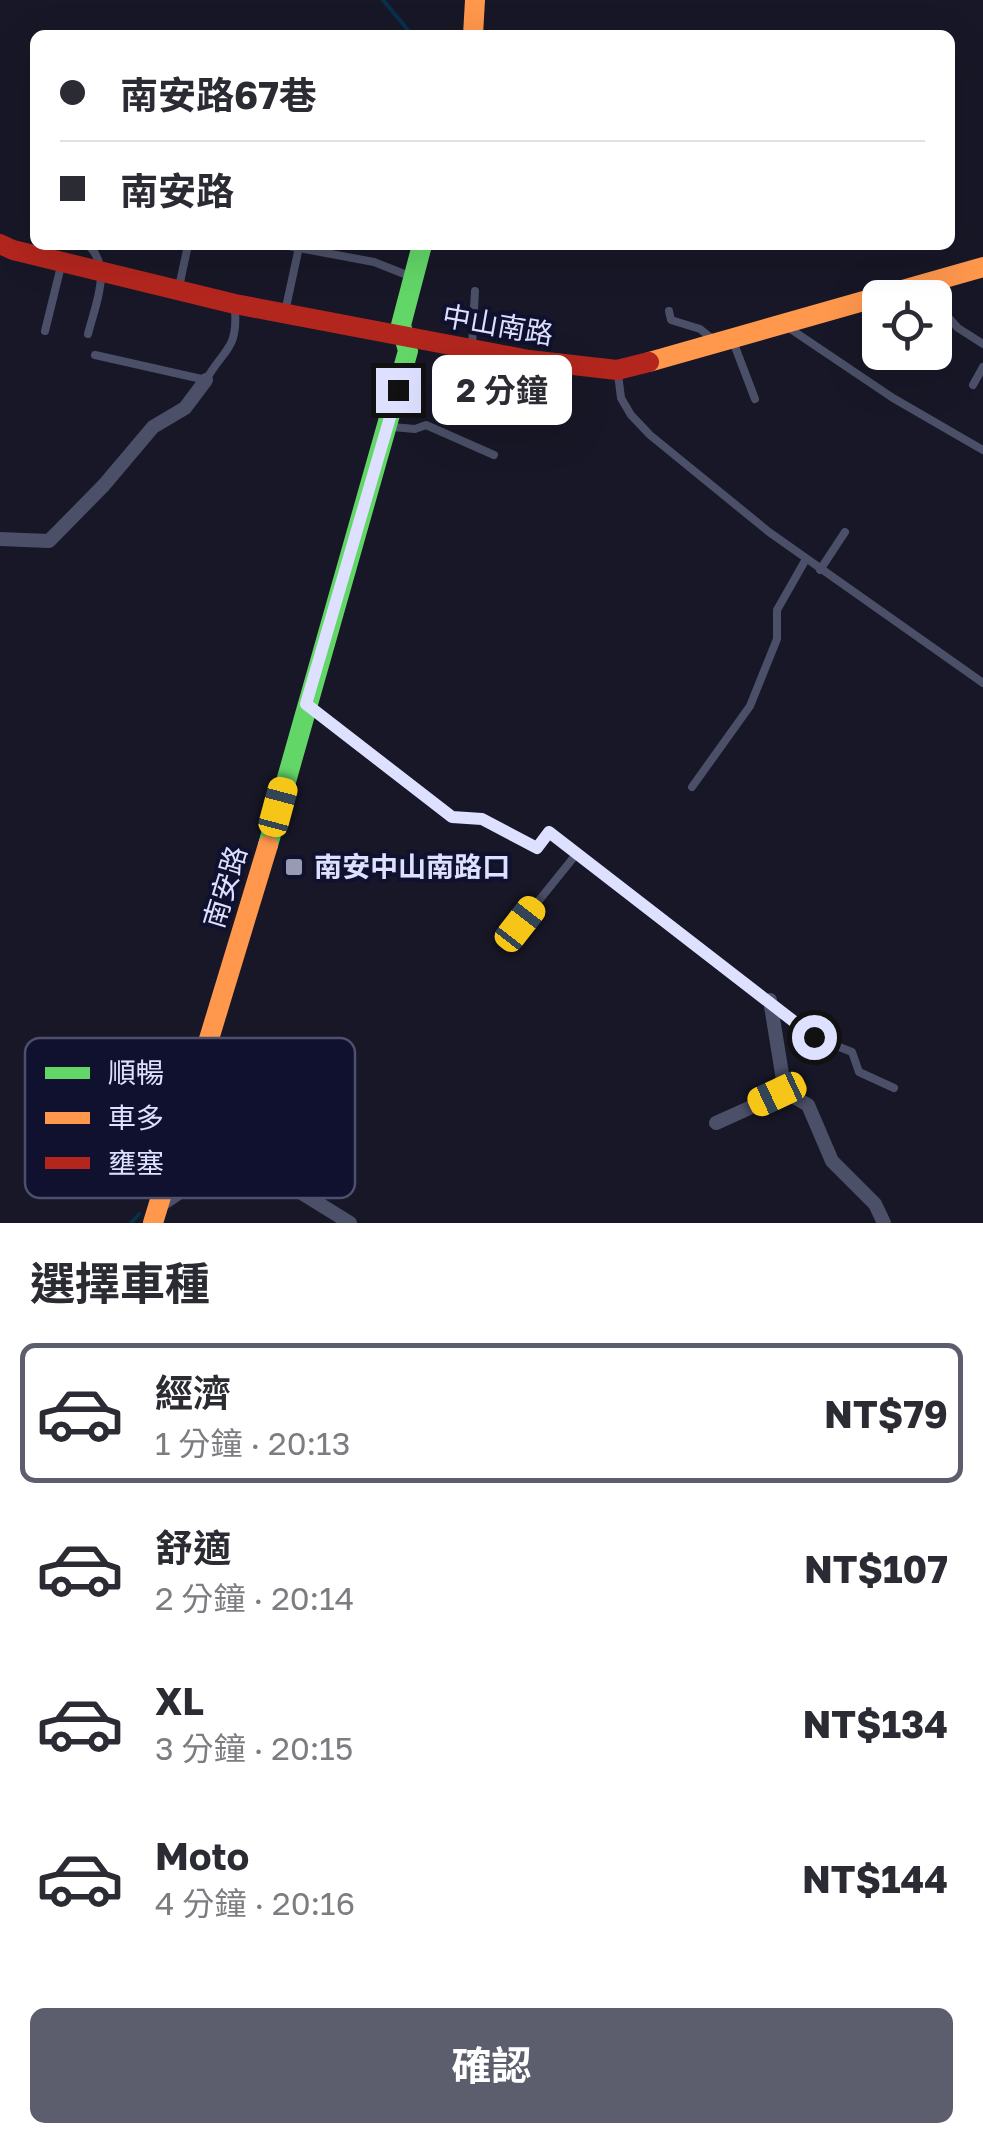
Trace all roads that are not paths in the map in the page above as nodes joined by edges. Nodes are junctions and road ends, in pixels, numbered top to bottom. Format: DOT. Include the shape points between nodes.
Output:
graph roads {
  1 [pos="474,0"];
  2 [pos="473,30"];
  3 [pos="0,244"];
  4 [pos="93,250"];
  5 [pos="187,250"];
  6 [pos="299,250"];
  7 [pos="310,250"];
  8 [pos="420,250"];
  9 [pos="62,262"];
  10 [pos="983,267"];
  11 [pos="103,272"];
  12 [pos="412,277"];
  13 [pos="952,283"];
  14 [pos="475,290"];
  15 [pos="178,291"];
  16 [pos="235,304"];
  17 [pos="862,308"];
  18 [pos="670,310"];
  19 [pos="285,312"];
  20 [pos="952,321"];
  21 [pos="782,323"];
  22 [pos="45,331"];
  23 [pos="88,334"];
  24 [pos="403,337"];
  25 [pos="725,342"];
  26 [pos="983,344"];
  27 [pos="472,349"];
  28 [pos="95,355"];
  29 [pos="983,367"];
  30 [pos="617,370"];
  31 [pos="206,380"];
  32 [pos="973,384"];
  33 [pos="756,399"];
  34 [pos="388,427"];
  35 [pos="983,450"];
  36 [pos="494,456"];
  37 [pos="845,532"];
  38 [pos="0,539"];
  39 [pos="806,559"];
  40 [pos="820,570"];
  41 [pos="983,683"];
  42 [pos="306,704"];
  43 [pos="692,787"];
  44 [pos="578,852"];
  45 [pos="520,924"];
  46 [pos="770,1000"];
  47 [pos="208,1038"];
  48 [pos="894,1088"];
  49 [pos="785,1092"];
  50 [pos="716,1122"];
  51 [pos="177,1198"];
  52 [pos="310,1198"];
  53 [pos="155,1215"];
  54 [pos="350,1223"];
  55 [pos="884,1223"];
  1 -- 2 [label="street"];
  3 -- 9 [label="street, 中山南路"];
  4 -- 11 [label="lane"];
  5 -- 15 [label="lane"];
  6 -- 19 [label="lane"];
  7 -- 12 [label="lane"];
  8 -- 12 [label="street, 南安路"];
  9 -- 11 [label="street, 中山南路"];
  9 -- 22 [label="lane"];
  10 -- 13 [label="street, 中山南路"];
  11 -- 15 [label="street, 中山南路"];
  11 -- 23 [label="lane"];
  12 -- 24 [label="street, 南安路"];
  14 -- 27 [label="lane"];
  15 -- 16 [label="street, 中山南路"];
  16 -- 19 [label="street, 中山南路"];
  16 -- 31 [label="lane" via="232,347"];
  17 -- 21 [label="street, 中山南路"];
  18 -- 25 [label="lane" via="671,320"];
  19 -- 24 [label="street, 中山南路"];
  20 -- 26 [label="lane"];
  21 -- 25 [label="street, 中山南路"];
  21 -- 35 [label="lane"];
  24 -- 27 [label="street, 中山南路"];
  24 -- 34 [label="street, 南安路" via="408,351"];
  25 -- 30 [label="street, 中山南路"];
  25 -- 33 [label="lane"];
  27 -- 30 [label="street, 中山南路"];
  28 -- 31 [label="lane"];
  29 -- 32 [label="lane"];
  30 -- 39 [label="lane" via="631,415"];
  31 -- 38 [label="street" via="48,541"];
  34 -- 36 [label="lane" via="426,424"];
  34 -- 42 [label="street, 南安路"];
  37 -- 40 [label="lane"];
  39 -- 40 [label="lane"];
  39 -- 43 [label="lane" via="777,610 777,639 750,706"];
  40 -- 41 [label="lane"];
  42 -- 44 [label="lane" via="452,817 482,819 537,848 549,832"];
  42 -- 47 [label="street, 南安路"];
  44 -- 45 [label="lane"];
  44 -- 46 [label="lane"];
  46 -- 48 [label="lane" via="814,1037 852,1052 858,1072"];
  46 -- 49 [label="street"];
  49 -- 50 [label="street"];
  49 -- 55 [label="street" via="808,1104 832,1161 876,1204"];
  51 -- 53 [label="street"];
  52 -- 54 [label="street"];
}
